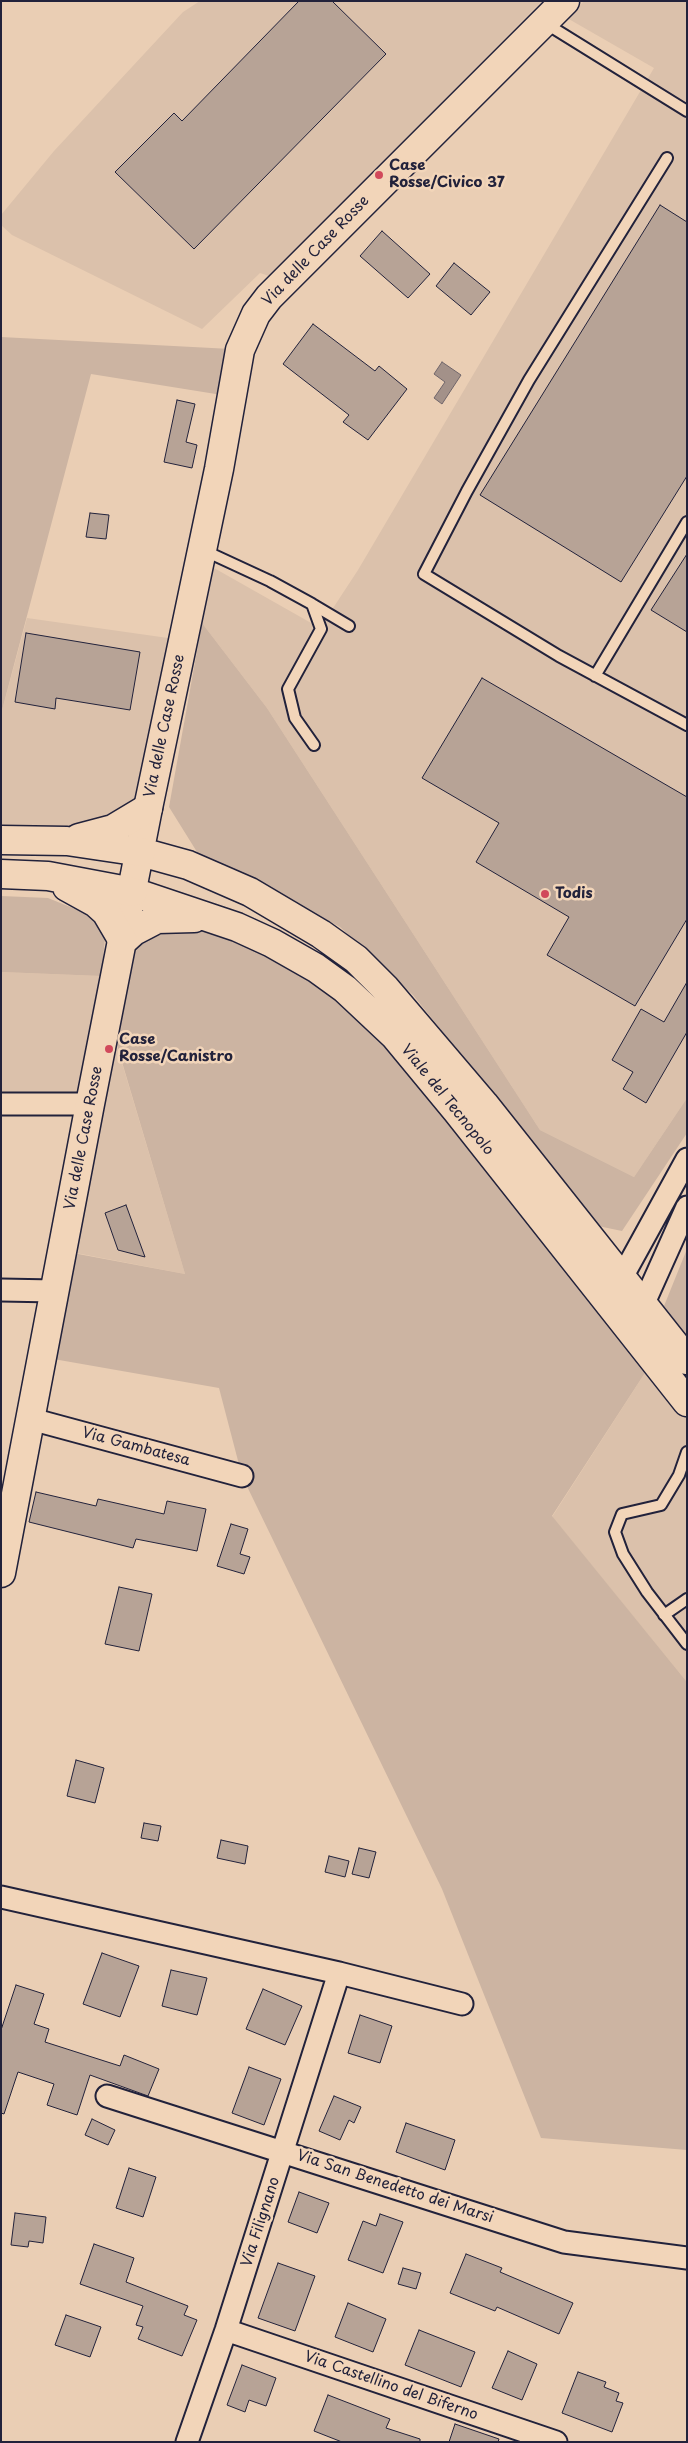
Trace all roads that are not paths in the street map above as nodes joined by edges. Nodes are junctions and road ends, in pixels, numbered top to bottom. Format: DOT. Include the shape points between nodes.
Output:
graph roads {
  1 [pos="565,1"];
  2 [pos="544,22"];
  3 [pos="687,111"];
  4 [pos="668,158"];
  5 [pos="687,522"];
  6 [pos="202,550"];
  7 [pos="312,604"];
  8 [pos="349,626"];
  9 [pos="595,676"];
  10 [pos="687,725"];
  11 [pos="314,745"];
  12 [pos="148,808"];
  13 [pos="1,840"];
  14 [pos="67,840"];
  15 [pos="141,852"];
  16 [pos="188,865"];
  17 [pos="1,874"];
  18 [pos="48,876"];
  19 [pos="133,892"];
  20 [pos="215,918"];
  21 [pos="123,941"];
  22 [pos="1,1104"];
  23 [pos="90,1104"];
  24 [pos="687,1159"];
  25 [pos="687,1207"];
  26 [pos="623,1277"];
  27 [pos="1,1290"];
  28 [pos="55,1291"];
  29 [pos="609,1302"];
  30 [pos="644,1303"];
  31 [pos="687,1360"];
  32 [pos="687,1402"];
  33 [pos="31,1419"];
  34 [pos="687,1452"];
  35 [pos="242,1476"];
  36 [pos="1,1573"];
  37 [pos="687,1599"];
  38 [pos="664,1615"];
  39 [pos="687,1644"];
  40 [pos="1,1897"];
  41 [pos="339,1973"];
  42 [pos="462,2004"];
  43 [pos="107,2096"];
  44 [pos="284,2150"];
  45 [pos="687,2258"];
  46 [pos="226,2330"];
  47 [pos="186,2442"];
  48 [pos="556,2442"];
  1 -- 2 [label="main road, Via delle Case Rosse"];
  2 -- 3 [label="lane"];
  2 -- 6 [label="main road, Via delle Case Rosse" via="269,297 256,314 240,350"];
  4 -- 9 [label="lane" via="529,380 424,574"];
  5 -- 9 [label="lane"];
  6 -- 7 [label="lane"];
  6 -- 12 [label="main road, Via delle Case Rosse"];
  7 -- 8 [label="lane"];
  7 -- 11 [label="lane" via="320,629 288,689 295,718"];
  9 -- 10 [label="lane"];
  12 -- 14 [label="main road" via="113,829"];
  12 -- 15 [label="main road, Via delle Case Rosse"];
  12 -- 16 [label="main road" via="168,842"];
  13 -- 14 [label="main road"];
  14 -- 15 [label="main road, Viale del Tecnopolo"];
  15 -- 16 [label="main road, Viale del Tecnopolo"];
  15 -- 19 [label="main road, Via delle Case Rosse"];
  16 -- 26 [label="main road, Viale del Tecnopolo" via="250,892 356,959 484,1104"];
  17 -- 18 [label="main road, Viale del Tecnopolo"];
  18 -- 19 [label="main road, Viale del Tecnopolo"];
  18 -- 21 [label="main road" via="96,902 113,921"];
  19 -- 20 [label="main road, Viale del Tecnopolo"];
  19 -- 21 [label="main road, Via delle Case Rosse"];
  20 -- 21 [label="main road" via="157,919"];
  20 -- 29 [label="main road, Viale del Tecnopolo" via="272,943 316,968 345,989 395,1036"];
  21 -- 23 [label="main road, Via delle Case Rosse"];
  22 -- 23 [label="street"];
  23 -- 28 [label="main road, Via delle Case Rosse"];
  24 -- 26 [label="street"];
  25 -- 30 [label="street"];
  26 -- 29 [label="street"];
  26 -- 30 [label="main road, Viale del Tecnopolo"];
  27 -- 28 [label="street"];
  28 -- 33 [label="main road, Via delle Case Rosse"];
  29 -- 32 [label="main road, Viale del Tecnopolo"];
  30 -- 31 [label="main road, Viale del Tecnopolo"];
  33 -- 35 [label="street, Via Gambatesa"];
  33 -- 36 [label="main road, Via delle Case Rosse"];
  34 -- 38 [label="lane" via="679,1475 661,1505 622,1514 615,1532 623,1554"];
  37 -- 38 [label="lane"];
  38 -- 39 [label="lane"];
  40 -- 41 [label="street"];
  41 -- 42 [label="street"];
  41 -- 44 [label="street, Via Filignano"];
  43 -- 44 [label="street, Via San Benedetto dei Marsi"];
  44 -- 45 [label="street, Via San Benedetto dei Marsi" via="564,2242"];
  44 -- 46 [label="street, Via Filignano"];
  46 -- 47 [label="street, Via Filignano"];
  46 -- 48 [label="street, Via Castellino del Biferno"];
}
